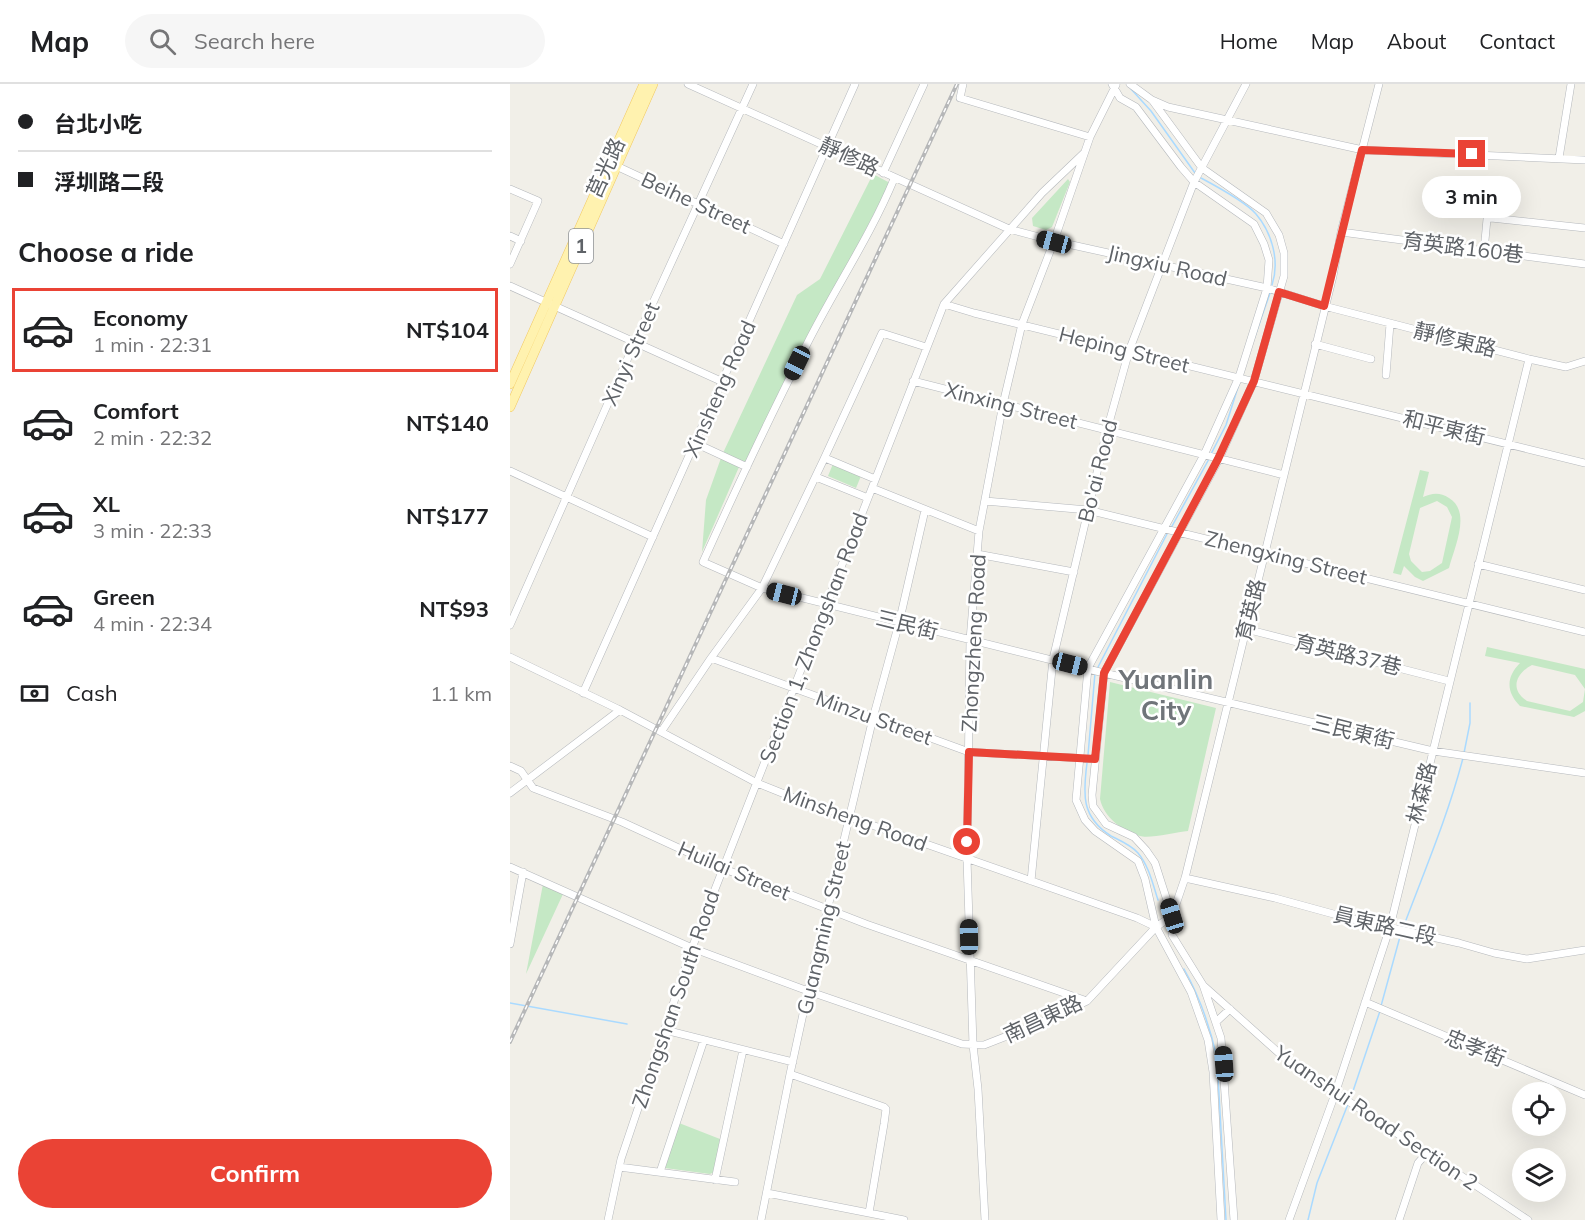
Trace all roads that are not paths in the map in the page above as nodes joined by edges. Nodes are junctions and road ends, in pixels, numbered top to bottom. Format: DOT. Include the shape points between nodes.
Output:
graph roads {
  1 [pos="644,84"];
  2 [pos="653,84"];
  3 [pos="688,84"];
  4 [pos="753,84"];
  5 [pos="855,84"];
  6 [pos="924,84"];
  7 [pos="963,84"];
  8 [pos="1130,84"];
  9 [pos="1246,84"];
  10 [pos="1379,84"];
  11 [pos="1570,84"];
  12 [pos="1114,86"];
  13 [pos="1152,100"];
  14 [pos="742,108"];
  15 [pos="1227,120"];
  16 [pos="1090,137"];
  17 [pos="827,147"];
  18 [pos="1362,150"];
  19 [pos="1084,153"];
  20 [pos="1559,158"];
  21 [pos="1585,160"];
  22 [pos="613,164"];
  23 [pos="1202,168"];
  24 [pos="883,173"];
  25 [pos="894,178"];
  26 [pos="1194,182"];
  27 [pos="510,189"];
  28 [pos="699,204"];
  29 [pos="1585,228"];
  30 [pos="1009,229"];
  31 [pos="1341,232"];
  32 [pos="510,236"];
  33 [pos="520,241"];
  34 [pos="1054,242"];
  35 [pos="784,244"];
  36 [pos="1485,251"];
  37 [pos="510,264"];
  38 [pos="1162,264"];
  39 [pos="1585,264"];
  40 [pos="510,286"];
  41 [pos="1267,288"];
  42 [pos="1279,292"];
  43 [pos="551,304"];
  44 [pos="944,304"];
  45 [pos="1324,306"];
  46 [pos="1022,324"];
  47 [pos="1390,324"];
  48 [pos="635,342"];
  49 [pos="1315,344"];
  50 [pos="927,347"];
  51 [pos="1129,351"];
  52 [pos="1371,359"];
  53 [pos="1529,359"];
  54 [pos="1585,361"];
  55 [pos="517,370"];
  56 [pos="1386,375"];
  57 [pos="1239,378"];
  58 [pos="913,381"];
  59 [pos="1254,381"];
  60 [pos="723,382"];
  61 [pos="510,384"];
  62 [pos="1304,393"];
  63 [pos="1003,404"];
  64 [pos="510,407"];
  65 [pos="1107,430"];
  66 [pos="695,444"];
  67 [pos="1508,444"];
  68 [pos="1204,455"];
  69 [pos="825,458"];
  70 [pos="1218,459"];
  71 [pos="1585,463"];
  72 [pos="747,467"];
  73 [pos="510,471"];
  74 [pos="1284,475"];
  75 [pos="816,477"];
  76 [pos="875,479"];
  77 [pos="872,488"];
  78 [pos="567,497"];
  79 [pos="868,498"];
  80 [pos="985,501"];
  81 [pos="925,510"];
  82 [pos="1088,510"];
  83 [pos="1164,528"];
  84 [pos="979,531"];
  85 [pos="1178,532"];
  86 [pos="654,537"];
  87 [pos="1264,553"];
  88 [pos="977,554"];
  89 [pos="1478,564"];
  90 [pos="1074,572"];
  91 [pos="762,588"];
  92 [pos="1585,590"];
  93 [pos="1469,603"];
  94 [pos="827,604"];
  95 [pos="899,623"];
  96 [pos="510,625"];
  97 [pos="1246,629"];
  98 [pos="1585,632"];
  99 [pos="970,640"];
  100 [pos="510,657"];
  101 [pos="711,658"];
  102 [pos="1053,659"];
  103 [pos="1088,668"];
  104 [pos="1104,673"];
  105 [pos="1449,681"];
  106 [pos="793,689"];
  107 [pos="583,693"];
  108 [pos="1228,702"];
  109 [pos="620,710"];
  110 [pos="873,718"];
  111 [pos="661,732"];
  112 [pos="1433,751"];
  113 [pos="969,752"];
  114 [pos="1043,756"];
  115 [pos="1080,758"];
  116 [pos="1095,759"];
  117 [pos="510,766"];
  118 [pos="1585,773"];
  119 [pos="528,780"];
  120 [pos="757,783"];
  121 [pos="510,793"];
  122 [pos="850,819"];
  123 [pos="967,859"];
  124 [pos="510,867"];
  125 [pos="723,868"];
  126 [pos="523,872"];
  127 [pos="1185,878"];
  128 [pos="1031,881"];
  129 [pos="828,910"];
  130 [pos="1172,916"];
  131 [pos="1156,927"];
  132 [pos="1390,927"];
  133 [pos="510,944"];
  134 [pos="692,948"];
  135 [pos="1585,950"];
  136 [pos="970,961"];
  137 [pos="1203,985"];
  138 [pos="808,991"];
  139 [pos="1087,1001"];
  140 [pos="1365,1002"];
  141 [pos="1230,1010"];
  142 [pos="1216,1022"];
  143 [pos="665,1030"];
  144 [pos="704,1040"];
  145 [pos="973,1045"];
  146 [pos="743,1050"];
  147 [pos="793,1062"];
  148 [pos="790,1074"];
  149 [pos="1335,1094"];
  150 [pos="1585,1095"];
  151 [pos="1427,1153"];
  152 [pos="619,1167"];
  153 [pos="660,1172"];
  154 [pos="715,1180"];
  155 [pos="735,1182"];
  156 [pos="767,1193"];
  157 [pos="869,1213"];
  158 [pos="608,1220"];
  159 [pos="761,1220"];
  160 [pos="904,1220"];
  161 [pos="985,1220"];
  162 [pos="1221,1220"];
  163 [pos="1234,1220"];
  164 [pos="1289,1220"];
  165 [pos="1399,1220"];
  166 [pos="1528,1220"];
  1 -- 22 [label="main road, 莒光路 / 1"];
  2 -- 22 [label="main road, 1"];
  3 -- 14 [label="street, 靜修路"];
  4 -- 14 [label="street, Xinyi Street"];
  5 -- 17 [label="street, Xinsheng Road"];
  6 -- 24 [label="street"];
  7 -- 16 [label="street" via="960,98"];
  8 -- 13 [label="street"];
  9 -- 15 [label="street, Bo'ai Road"];
  10 -- 18 [label="street"];
  11 -- 20 [label="street"];
  12 -- 16 [label="street, Zhongzheng Road"];
  12 -- 26 [label="street" via="1120,98 1136,107"];
  13 -- 15 [label="street"];
  13 -- 23 [label="street"];
  14 -- 17 [label="street, 靜修路"];
  14 -- 28 [label="street, Xinyi Street"];
  15 -- 18 [label="street"];
  15 -- 23 [label="street, Bo'ai Road"];
  16 -- 19 [label="street, Zhongzheng Road"];
  17 -- 24 [label="street, 靜修路"];
  17 -- 35 [label="street, Xinsheng Road"];
  18 -- 20 [label="street"];
  18 -- 31 [label="street, 育英路"];
  19 -- 30 [label="street, Section 1, Zhongshan Road"];
  19 -- 34 [label="street, Zhongzheng Road"];
  20 -- 21 [label="street"];
  22 -- 28 [label="street, Beihe Street"];
  22 -- 43 [label="main road, 莒光路 / 1"];
  23 -- 26 [label="street, Bo'ai Road"];
  23 -- 42 [label="street" via="1266,213 1284,253"];
  24 -- 25 [label="street, 靜修路"];
  25 -- 30 [label="street, 靜修路"];
  25 -- 72 [label="street"];
  26 -- 38 [label="street, Bo'ai Road"];
  26 -- 41 [label="street" via="1254,224 1269,260"];
  27 -- 33 [label="street" via="538,201"];
  28 -- 35 [label="street, Beihe Street"];
  28 -- 48 [label="street, Xinyi Street"];
  29 -- 36 [label="street" via="1491,218"];
  30 -- 34 [label="street, Jingxiu Road"];
  30 -- 44 [label="street, Section 1, Zhongshan Road"];
  31 -- 36 [label="street, 育英路160巷"];
  31 -- 45 [label="street, 育英路"];
  32 -- 33 [label="street"];
  33 -- 37 [label="street"];
  34 -- 38 [label="street, Jingxiu Road"];
  34 -- 46 [label="street, Zhongzheng Road"];
  35 -- 60 [label="street, Xinsheng Road"];
  36 -- 39 [label="street, 育英路160巷"];
  38 -- 41 [label="street, Jingxiu Road"];
  38 -- 51 [label="street, Bo'ai Road"];
  40 -- 43 [label="street"];
  41 -- 42 [label="street, Jingxiu Road"];
  41 -- 57 [label="street"];
  42 -- 45 [label="street, Jingxiu Road"];
  42 -- 59 [label="street"];
  43 -- 48 [label="street"];
  43 -- 55 [label="main road, 莒光路 / 1"];
  44 -- 46 [label="street, Heping Street"];
  44 -- 50 [label="street, Section 1, Zhongshan Road"];
  45 -- 47 [label="street, 靜修東路"];
  45 -- 49 [label="street, 育英路"];
  46 -- 51 [label="street, Heping Street"];
  46 -- 63 [label="street, Zhongzheng Road"];
  47 -- 53 [label="street, 靜修東路"];
  47 -- 56 [label="street"];
  48 -- 60 [label="street"];
  48 -- 78 [label="street, Xinyi Street"];
  49 -- 52 [label="street"];
  49 -- 62 [label="street, 育英路"];
  50 -- 58 [label="street, Section 1, Zhongshan Road"];
  50 -- 69 [label="street" via="882,333"];
  51 -- 57 [label="street, Heping Street"];
  51 -- 65 [label="street, Bo'ai Road"];
  53 -- 54 [label="street, 靜修東路" via="1566,367"];
  53 -- 67 [label="street, 林森路"];
  55 -- 61 [label="main road, 莒光路 / 1"];
  55 -- 64 [label="main road, 1"];
  57 -- 59 [label="street, Heping Street"];
  57 -- 68 [label="street"];
  58 -- 63 [label="street, Xinxing Street"];
  58 -- 76 [label="street, Section 1, Zhongshan Road"];
  59 -- 62 [label="street, Heping Street"];
  59 -- 70 [label="street"];
  60 -- 66 [label="street, Xinsheng Road"];
  62 -- 67 [label="street, 和平東街"];
  62 -- 74 [label="street, 育英路"];
  63 -- 65 [label="street, Xinxing Street"];
  63 -- 80 [label="street, Zhongzheng Road"];
  65 -- 68 [label="street, Xinxing Street"];
  65 -- 82 [label="street, Bo'ai Road"];
  66 -- 72 [label="street"];
  66 -- 86 [label="street, Xinsheng Road"];
  67 -- 71 [label="street, 和平東街"];
  67 -- 89 [label="street, 林森路"];
  68 -- 70 [label="street, Xinxing Street"];
  68 -- 83 [label="street"];
  69 -- 75 [label="street"];
  69 -- 76 [label="street"];
  70 -- 74 [label="street, Xinxing Street"];
  70 -- 85 [label="street"];
  72 -- 91 [label="street, 三民街" via="703,562"];
  73 -- 78 [label="street"];
  74 -- 87 [label="street, 育英路"];
  75 -- 79 [label="street"];
  75 -- 91 [label="street"];
  76 -- 77 [label="street, Section 1, Zhongshan Road"];
  77 -- 79 [label="street, Section 1, Zhongshan Road"];
  77 -- 81 [label="street"];
  78 -- 86 [label="street"];
  78 -- 96 [label="street, Xinyi Street"];
  79 -- 94 [label="street, Section 1, Zhongshan Road"];
  80 -- 82 [label="street, Zhengxing Street"];
  80 -- 84 [label="street, Zhongzheng Road"];
  81 -- 84 [label="street"];
  81 -- 95 [label="street, Guangming Street"];
  82 -- 83 [label="street, Zhengxing Street"];
  82 -- 90 [label="street, Bo'ai Road"];
  83 -- 85 [label="street, Zhengxing Street"];
  83 -- 103 [label="street"];
  84 -- 88 [label="street, Zhongzheng Road"];
  85 -- 87 [label="street, Zhengxing Street"];
  85 -- 104 [label="street"];
  86 -- 107 [label="street, Xinsheng Road"];
  87 -- 93 [label="street, Zhengxing Street"];
  87 -- 97 [label="street, 育英路"];
  88 -- 90 [label="street"];
  88 -- 99 [label="street, Zhongzheng Road"];
  89 -- 92 [label="street"];
  89 -- 93 [label="street, 林森路"];
  90 -- 102 [label="street, Bo'ai Road"];
  91 -- 94 [label="street, 三民街"];
  91 -- 101 [label="street"];
  93 -- 98 [label="street, Zhengxing Street"];
  93 -- 105 [label="street, 林森路"];
  94 -- 95 [label="street, 三民街"];
  94 -- 106 [label="street, Section 1, Zhongshan Road"];
  95 -- 99 [label="street, 三民街"];
  95 -- 110 [label="street, Guangming Street"];
  97 -- 105 [label="street, 育英路37巷"];
  97 -- 108 [label="street, 育英路"];
  99 -- 102 [label="street, 三民街"];
  99 -- 113 [label="street, Zhongzheng Road"];
  100 -- 107 [label="street, Section 1, Zhongshan Road"];
  101 -- 106 [label="street, Minzu Street"];
  101 -- 111 [label="street"];
  102 -- 103 [label="street, 三民街"];
  102 -- 114 [label="street, Bo'ai Road"];
  103 -- 104 [label="street, 三民街"];
  103 -- 115 [label="street"];
  104 -- 108 [label="street, 三民街"];
  104 -- 116 [label="street"];
  105 -- 112 [label="street, 林森路"];
  106 -- 110 [label="street, Minzu Street"];
  106 -- 120 [label="street, Section 1, Zhongshan Road"];
  107 -- 109 [label="street, Section 1, Zhongshan Road"];
  108 -- 112 [label="street, 三民東街"];
  108 -- 127 [label="street, 育英路"];
  109 -- 111 [label="street, Section 1, Zhongshan Road"];
  109 -- 119 [label="street"];
  110 -- 113 [label="street, Minzu Street"];
  110 -- 122 [label="street, Guangming Street"];
  111 -- 120 [label="street, Section 1, Zhongshan Road"];
  112 -- 118 [label="street, 三民東街"];
  112 -- 132 [label="street, 林森路"];
  113 -- 114 [label="street, Minzu Street"];
  113 -- 123 [label="street, Zhongzheng Road"];
  114 -- 115 [label="street, Minzu Street"];
  114 -- 128 [label="street, Bo'ai Road"];
  115 -- 116 [label="street, Minzu Street"];
  115 -- 131 [label="street" via="1076,800 1079,810 1095,831 1138,861"];
  116 -- 130 [label="street" via="1093,806 1106,824 1134,837 1146,850 1155,863"];
  117 -- 119 [label="street, Huilai Street"];
  119 -- 121 [label="street"];
  119 -- 125 [label="street, Huilai Street" via="533,789 622,822"];
  120 -- 122 [label="street, Minsheng Road"];
  120 -- 125 [label="street, Zhongshan South Road"];
  122 -- 123 [label="street, Minsheng Road"];
  122 -- 129 [label="street, Guangming Street"];
  123 -- 128 [label="street, Minsheng Road"];
  123 -- 136 [label="street, Zhongzheng Road"];
  124 -- 126 [label="street"];
  125 -- 129 [label="street, Huilai Street"];
  125 -- 134 [label="street, Zhongshan South Road"];
  126 -- 133 [label="street"];
  126 -- 134 [label="street"];
  127 -- 130 [label="street, 育英路"];
  127 -- 132 [label="street, 員東路二段"];
  128 -- 131 [label="street, Minsheng Road"];
  129 -- 136 [label="street, Huilai Street"];
  129 -- 138 [label="street, Guangming Street"];
  130 -- 131 [label="street, 南昌東路"];
  130 -- 137 [label="street" via="1172,935"];
  131 -- 139 [label="street, 南昌東路"];
  131 -- 162 [label="street" via="1191,992 1210,1047"];
  132 -- 135 [label="street, 員東路二段" via="1527,959"];
  132 -- 140 [label="street, 林森路"];
  134 -- 138 [label="street"];
  134 -- 143 [label="street, Zhongshan South Road"];
  136 -- 139 [label="street, Huilai Street"];
  136 -- 145 [label="street, Zhongzheng Road"];
  137 -- 141 [label="street, Yuanshui Road Section 2"];
  137 -- 142 [label="street"];
  138 -- 145 [label="street"];
  138 -- 147 [label="street, Guangming Street"];
  139 -- 145 [label="street, 南昌東路" via="984,1045"];
  140 -- 149 [label="street, 林森路"];
  140 -- 150 [label="street, 忠孝街"];
  141 -- 142 [label="street"];
  141 -- 149 [label="street, Yuanshui Road Section 2" via="1289,1062"];
  142 -- 163 [label="street" via="1223,1045"];
  143 -- 144 [label="street"];
  143 -- 152 [label="street, Zhongshan South Road"];
  144 -- 146 [label="street"];
  144 -- 153 [label="street"];
  145 -- 161 [label="street, Zhongzheng Road"];
  146 -- 147 [label="street"];
  146 -- 154 [label="street"];
  147 -- 148 [label="street, Guangming Street"];
  148 -- 156 [label="street, Guangming Street"];
  148 -- 157 [label="street" via="886,1109"];
  149 -- 151 [label="street, Yuanshui Road Section 2"];
  149 -- 164 [label="street, 林森路"];
  151 -- 165 [label="street" via="1418,1162"];
  151 -- 166 [label="street, Yuanshui Road Section 2"];
  152 -- 153 [label="street"];
  152 -- 158 [label="street, Zhongshan South Road"];
  153 -- 154 [label="street"];
  154 -- 155 [label="street"];
  156 -- 157 [label="street"];
  156 -- 159 [label="street, Guangming Street"];
  157 -- 160 [label="street"];
}
